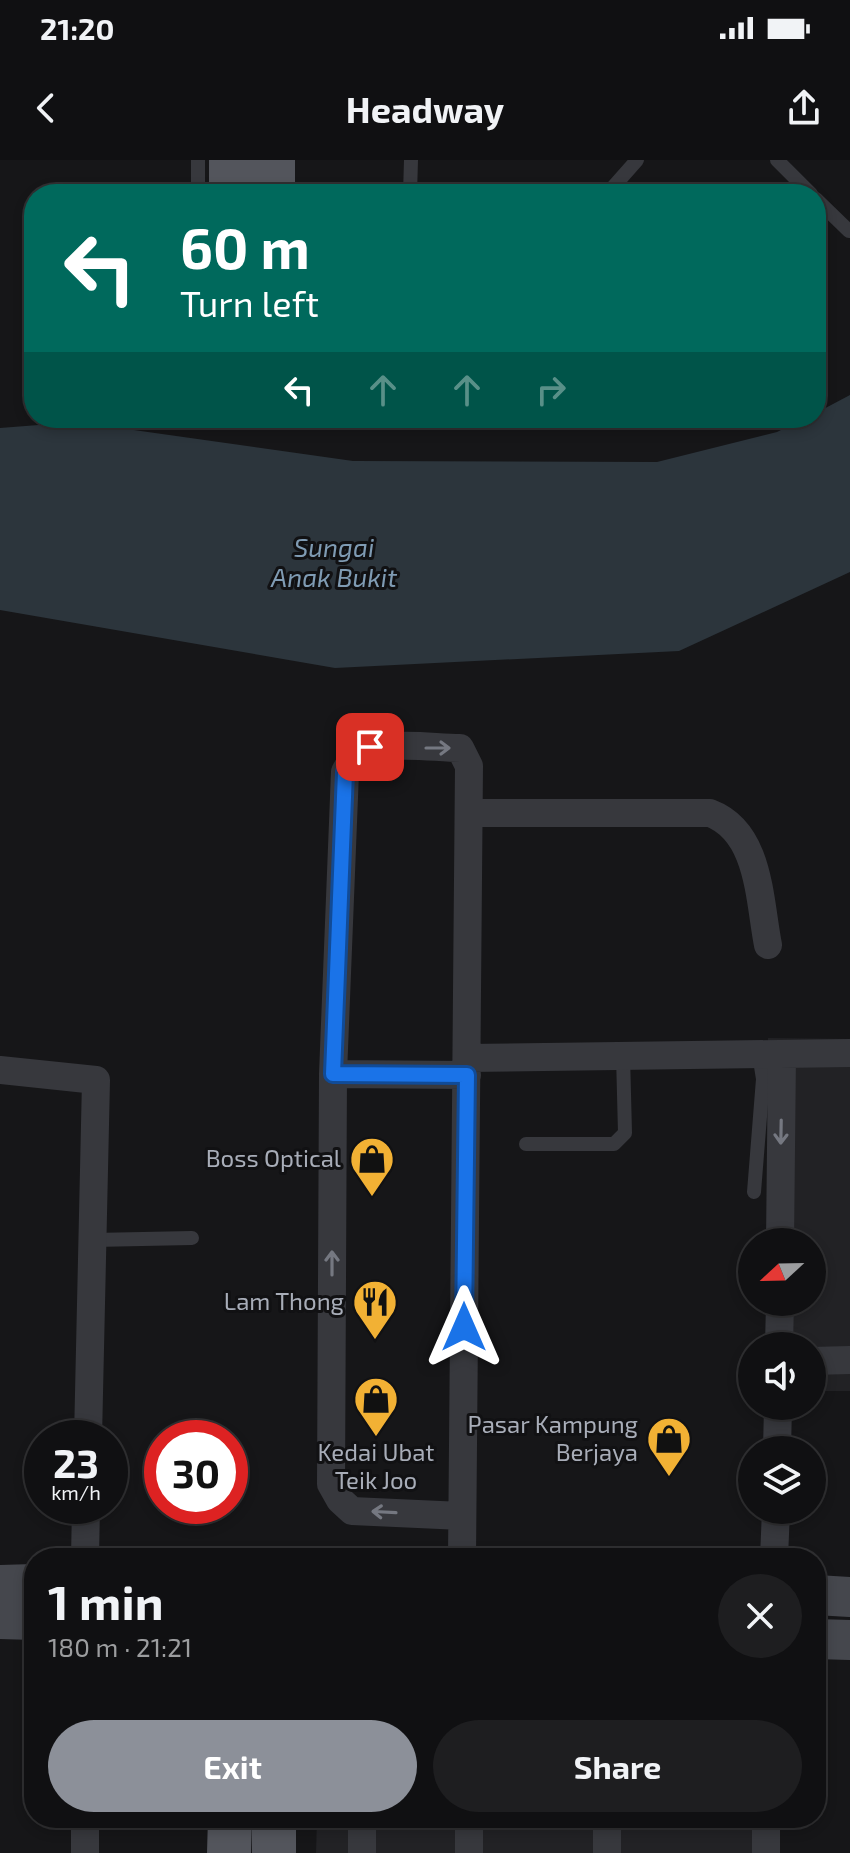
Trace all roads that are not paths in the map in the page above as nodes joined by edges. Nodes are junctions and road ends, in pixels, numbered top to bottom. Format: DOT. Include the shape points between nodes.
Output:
graph roads {
  1 [pos="198,160"];
  2 [pos="231,160"];
  3 [pos="273,160"];
  4 [pos="411,160"];
  5 [pos="637,160"];
  6 [pos="777,160"];
  7 [pos="198,184"];
  8 [pos="231,184"];
  9 [pos="273,184"];
  10 [pos="410,184"];
  11 [pos="616,184"];
  12 [pos="801,184"];
  13 [pos="826,209"];
  14 [pos="849,231"];
  15 [pos="470,813"];
  16 [pos="768,945"];
  17 [pos="850,1053"];
  18 [pos="771,1054"];
  19 [pos="623,1055"];
  20 [pos="467,1067"];
  21 [pos="0,1070"];
  22 [pos="333,1074"];
  23 [pos="526,1144"];
  24 [pos="754,1192"];
  25 [pos="779,1228"];
  26 [pos="192,1238"];
  27 [pos="93,1240"];
  28 [pos="850,1360"];
  29 [pos="826,1361"];
  30 [pos="88,1420"];
  31 [pos="462,1516"];
  32 [pos="86,1524"];
  33 [pos="775,1524"];
  34 [pos="85,1548"];
  35 [pos="462,1548"];
  36 [pos="774,1548"];
  37 [pos="24,1584"];
  38 [pos="0,1585"];
  39 [pos="826,1596"];
  40 [pos="850,1597"];
  41 [pos="0,1619"];
  42 [pos="24,1620"];
  43 [pos="826,1639"];
  44 [pos="850,1640"];
  45 [pos="85,1828"];
  46 [pos="230,1828"];
  47 [pos="274,1828"];
  48 [pos="362,1828"];
  49 [pos="469,1828"];
  50 [pos="607,1828"];
  51 [pos="766,1828"];
  52 [pos="85,1853"];
  53 [pos="229,1853"];
  54 [pos="274,1853"];
  55 [pos="362,1853"];
  56 [pos="469,1853"];
  57 [pos="607,1853"];
  58 [pos="766,1853"];
  1 -- 7 [label="lane"];
  2 -- 8 [label="main road"];
  3 -- 9 [label="main road"];
  4 -- 10 [label="lane"];
  5 -- 11 [label="lane"];
  6 -- 12 [label="lane"];
  13 -- 14 [label="lane"];
  15 -- 16 [label="street" via="710,813 727,820 751,855"];
  15 -- 20 [label="street"];
  22 -- 15 [label="street, one-way" via="345,772 351,758 370,747 460,748 469,766"];
  17 -- 18 [label="street"];
  18 -- 19 [label="street"];
  18 -- 24 [label="lane" via="763,1079"];
  18 -- 25 [label="street, one-way"];
  19 -- 20 [label="street"];
  19 -- 23 [label="lane" via="625,1133 614,1144"];
  20 -- 22 [label="street"];
  20 -- 31 [label="street"];
  21 -- 27 [label="street" via="96,1080"];
  31 -- 22 [label="street, one-way" via="352,1511 331,1484"];
  26 -- 27 [label="lane"];
  27 -- 30 [label="street"];
  28 -- 29 [label="street"];
  31 -- 35 [label="street"];
  32 -- 34 [label="street"];
  33 -- 36 [label="street"];
  37 -- 38 [label="main road"];
  39 -- 40 [label="main road"];
  41 -- 42 [label="main road"];
  43 -- 44 [label="main road"];
  45 -- 52 [label="street"];
  46 -- 53 [label="main road"];
  47 -- 54 [label="main road"];
  48 -- 55 [label="street"];
  49 -- 56 [label="street"];
  50 -- 57 [label="street"];
  51 -- 58 [label="street"];
}
